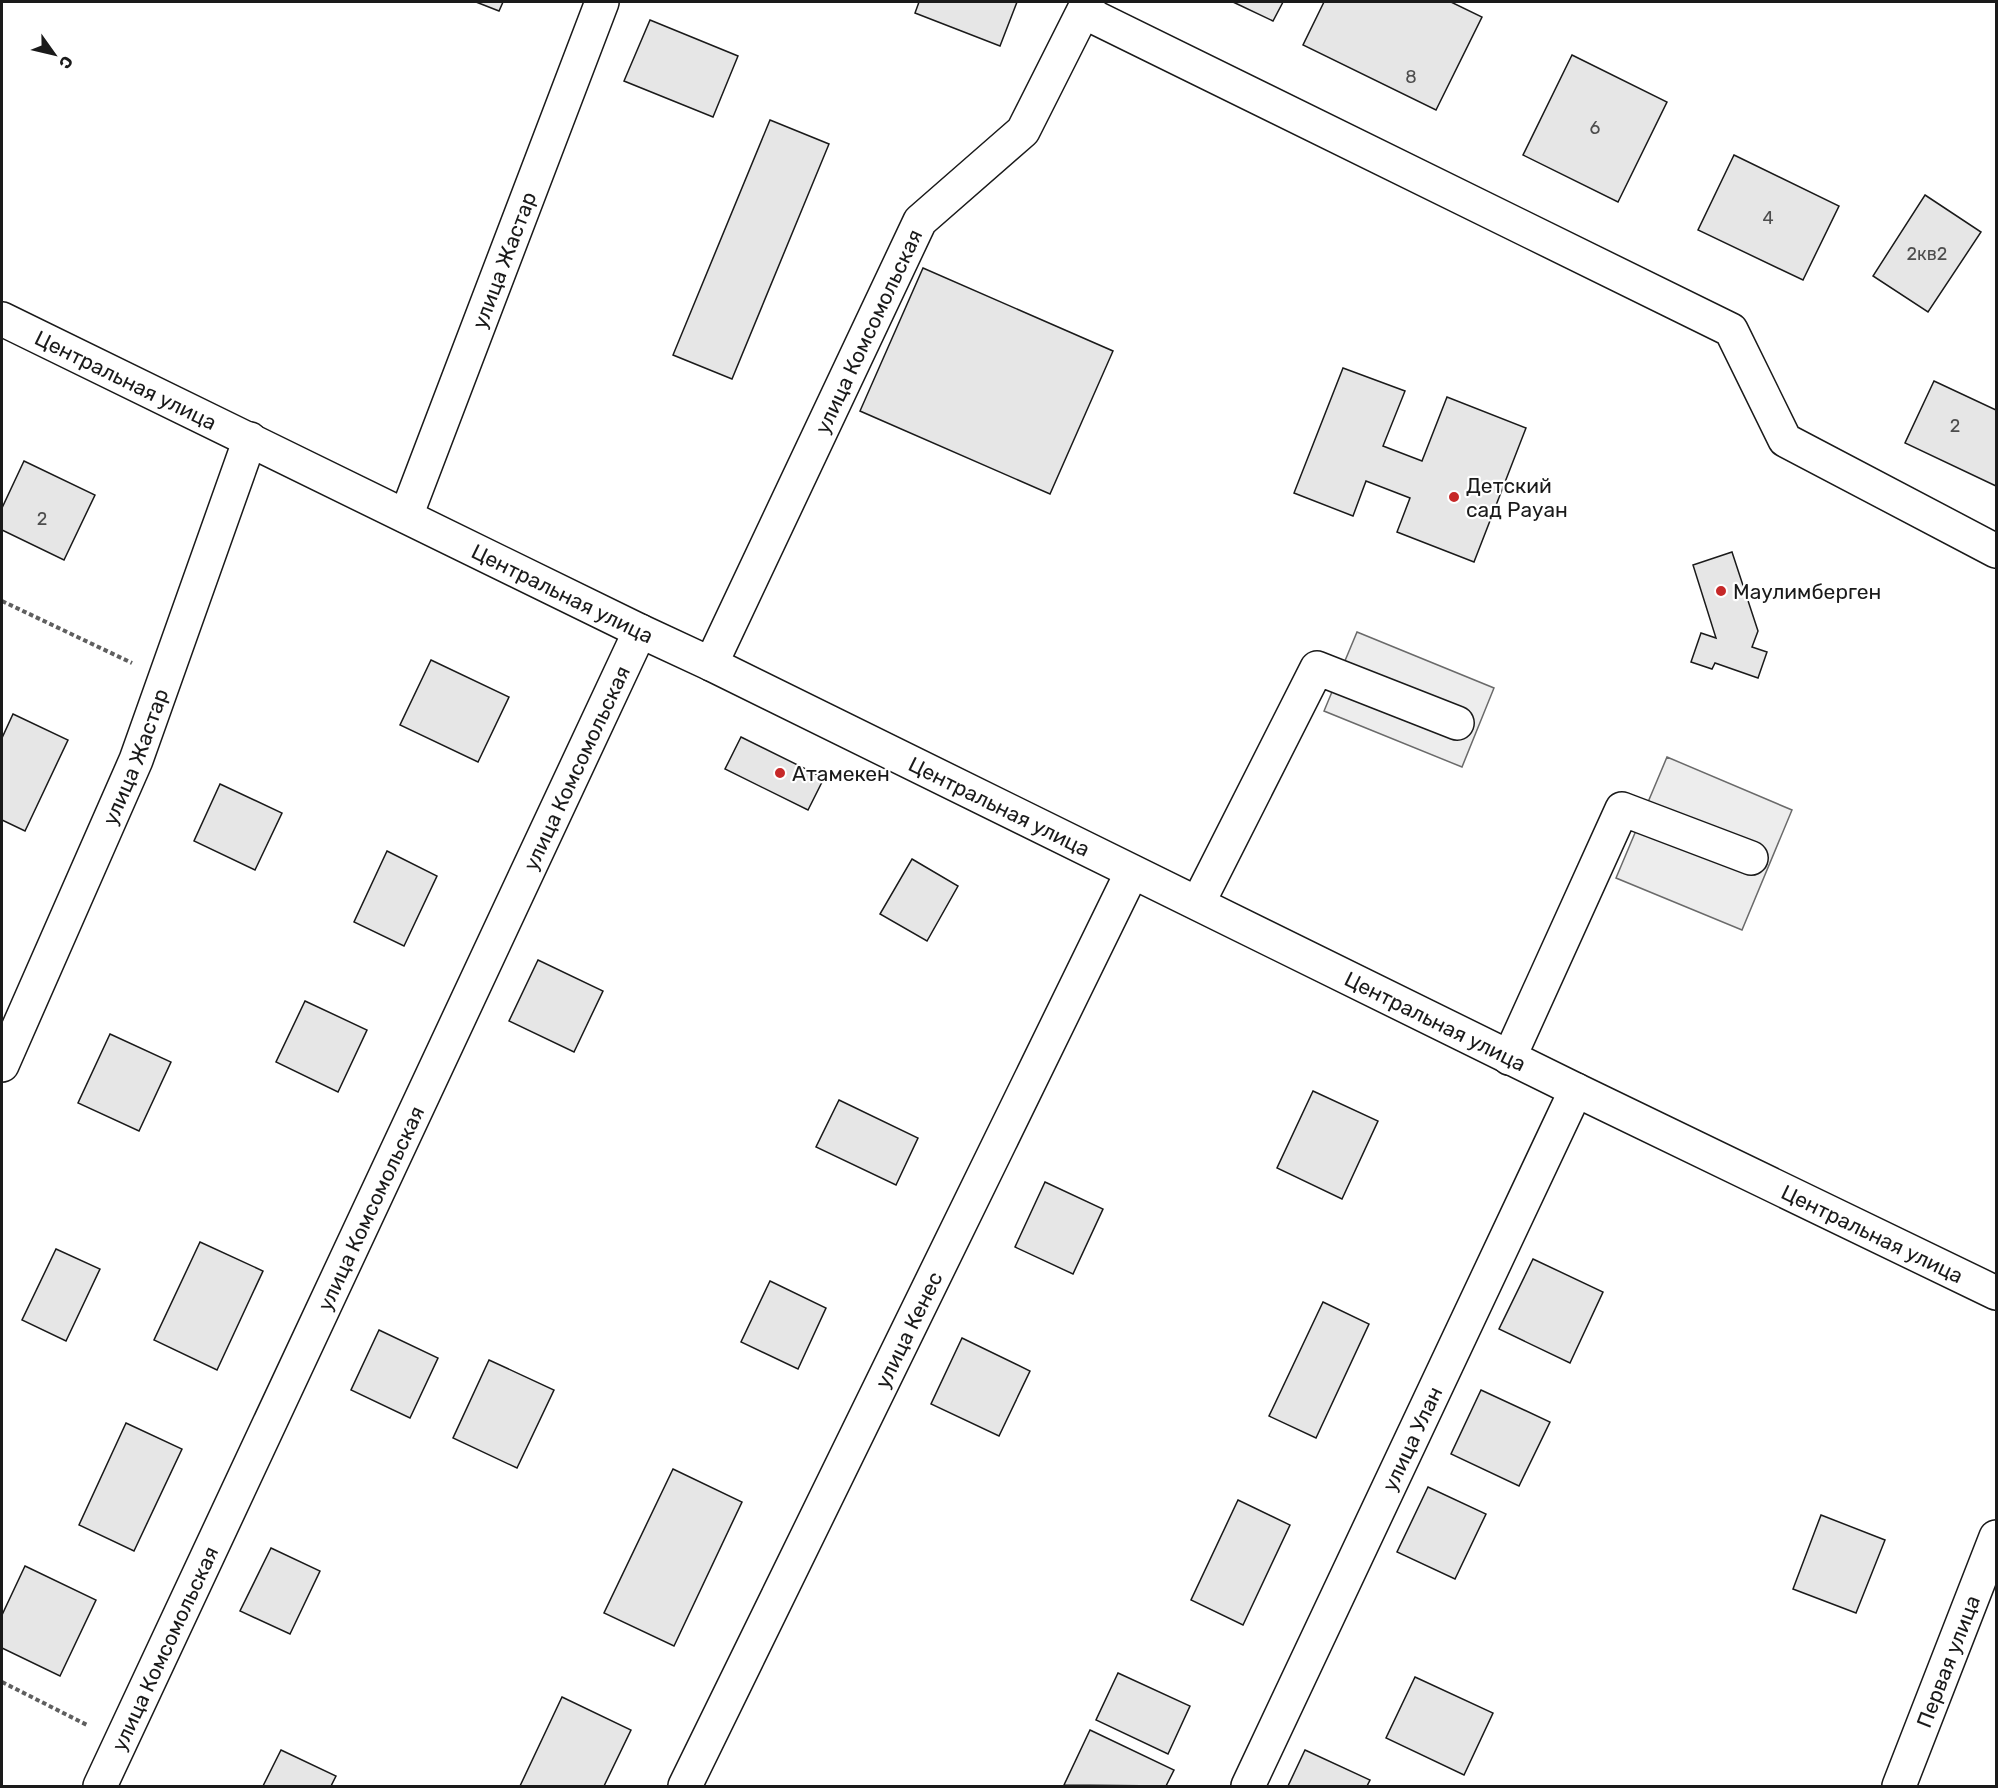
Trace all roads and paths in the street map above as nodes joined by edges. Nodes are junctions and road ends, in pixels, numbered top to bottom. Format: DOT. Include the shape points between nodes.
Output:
graph roads {
  1 [pos="602,2"];
  2 [pos="1086,7"];
  3 [pos="2,319"];
  4 [pos="250,439"];
  5 [pos="406,516"];
  6 [pos="1996,550"];
  7 [pos="2,601"];
  8 [pos="640,631"];
  9 [pos="711,664"];
  10 [pos="165,679"];
  11 [pos="1456,723"];
  12 [pos="1751,858"];
  13 [pos="1132,872"];
  14 [pos="1198,903"];
  15 [pos="1509,1058"];
  16 [pos="2,1065"];
  17 [pos="1576,1090"];
  18 [pos="1996,1293"];
  19 [pos="1996,1537"];
  20 [pos="2,1682"];
  21 [pos="121,1742"];
  22 [pos="100,1786"];
  23 [pos="685,1786"];
  24 [pos="1248,1786"];
  25 [pos="1899,1786"];
  1 -- 5 [label="street, улица Жастар"];
  2 -- 6 [label="street" via="1731,330 1785,440"];
  2 -- 9 [label="street, улица Комсомольская" via="1023,131 920,221"];
  3 -- 4 [label="street, Центральная улица"];
  4 -- 5 [label="street, Центральная улица"];
  4 -- 10 [label="street, улица Жастар"];
  5 -- 8 [label="street, Центральная улица"];
  7 -- 10 [label="path"];
  8 -- 9 [label="street, Центральная улица"];
  8 -- 21 [label="street, улица Комсомольская"];
  9 -- 13 [label="street, Центральная улица"];
  10 -- 16 [label="street, улица Жастар" via="136,760"];
  11 -- 14 [label="street" via="1317,668"];
  12 -- 15 [label="street" via="1622,809"];
  13 -- 14 [label="street, Центральная улица"];
  13 -- 23 [label="street, улица Кенес"];
  14 -- 15 [label="street, Центральная улица"];
  15 -- 17 [label="street, Центральная улица"];
  17 -- 18 [label="street, Центральная улица"];
  17 -- 24 [label="street, улица Улан"];
  19 -- 25 [label="street, Первая улица"];
  20 -- 21 [label="path"];
  21 -- 22 [label="street, улица Комсомольская"];
}
